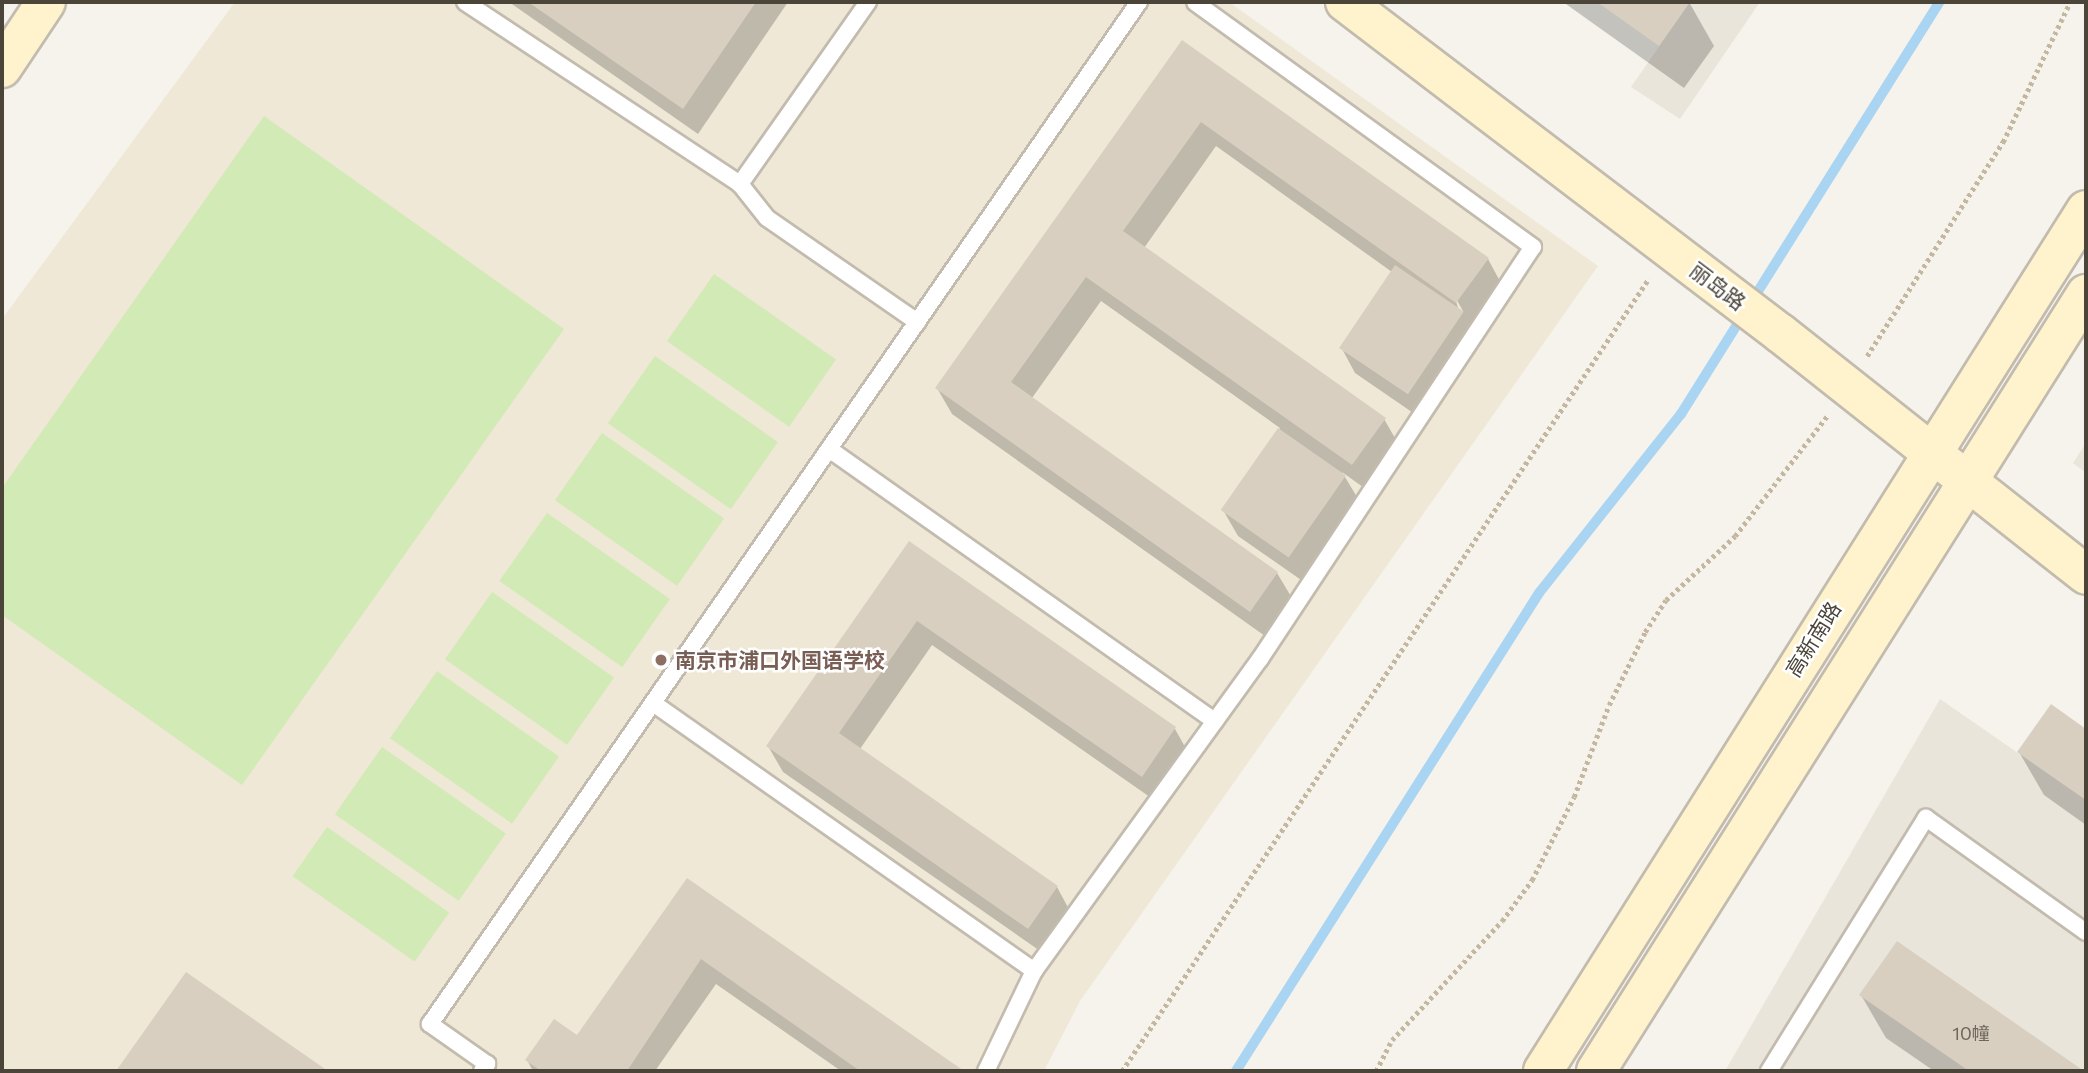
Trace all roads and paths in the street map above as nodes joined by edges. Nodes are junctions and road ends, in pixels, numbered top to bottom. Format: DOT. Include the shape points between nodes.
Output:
graph roads {
  1 [pos="46,2"];
  2 [pos="466,2"];
  3 [pos="868,2"];
  4 [pos="1139,2"];
  5 [pos="1195,2"];
  6 [pos="1345,2"];
  7 [pos="2070,2"];
  8 [pos="2,68"];
  9 [pos="740,184"];
  10 [pos="2086,210"];
  11 [pos="1669,248"];
  12 [pos="2086,294"];
  13 [pos="917,322"];
  14 [pos="1848,387"];
  15 [pos="829,449"];
  16 [pos="1930,452"];
  17 [pos="1968,483"];
  18 [pos="2086,575"];
  19 [pos="653,703"];
  20 [pos="1215,721"];
  21 [pos="2086,932"];
  22 [pos="1034,971"];
  23 [pos="489,1069"];
  24 [pos="986,1071"];
  25 [pos="1122,1071"];
  26 [pos="1376,1071"];
  27 [pos="1543,1071"];
  28 [pos="1596,1071"];
  29 [pos="1769,1071"];
  1 -- 8 [label="main road"];
  2 -- 9 [label="lane"];
  3 -- 9 [label="lane"];
  4 -- 13 [label="lane"];
  5 -- 20 [label="lane" via="1533,247"];
  6 -- 11 [label="main road, 丽岛路"];
  7 -- 14 [label="path" via="2003,142"];
  9 -- 13 [label="lane" via="767,218"];
  10 -- 16 [label="main road, 高新南路"];
  11 -- 14 [label="main road, 丽岛路"];
  11 -- 25 [label="path"];
  12 -- 17 [label="main road"];
  13 -- 15 [label="lane"];
  14 -- 16 [label="main road, 丽岛路"];
  14 -- 26 [label="path" via="1735,536 1666,600 1609,705 1574,797 1532,880 1502,920 1392,1040"];
  15 -- 19 [label="lane"];
  15 -- 20 [label="lane"];
  16 -- 17 [label="main road, 丽岛路"];
  16 -- 27 [label="main road, 高新南路"];
  17 -- 18 [label="main road, 丽岛路"];
  17 -- 28 [label="main road"];
  19 -- 22 [label="lane"];
  19 -- 23 [label="lane" via="430,1024"];
  20 -- 22 [label="lane"];
  21 -- 29 [label="lane" via="1926,818"];
  22 -- 24 [label="lane"];
}
